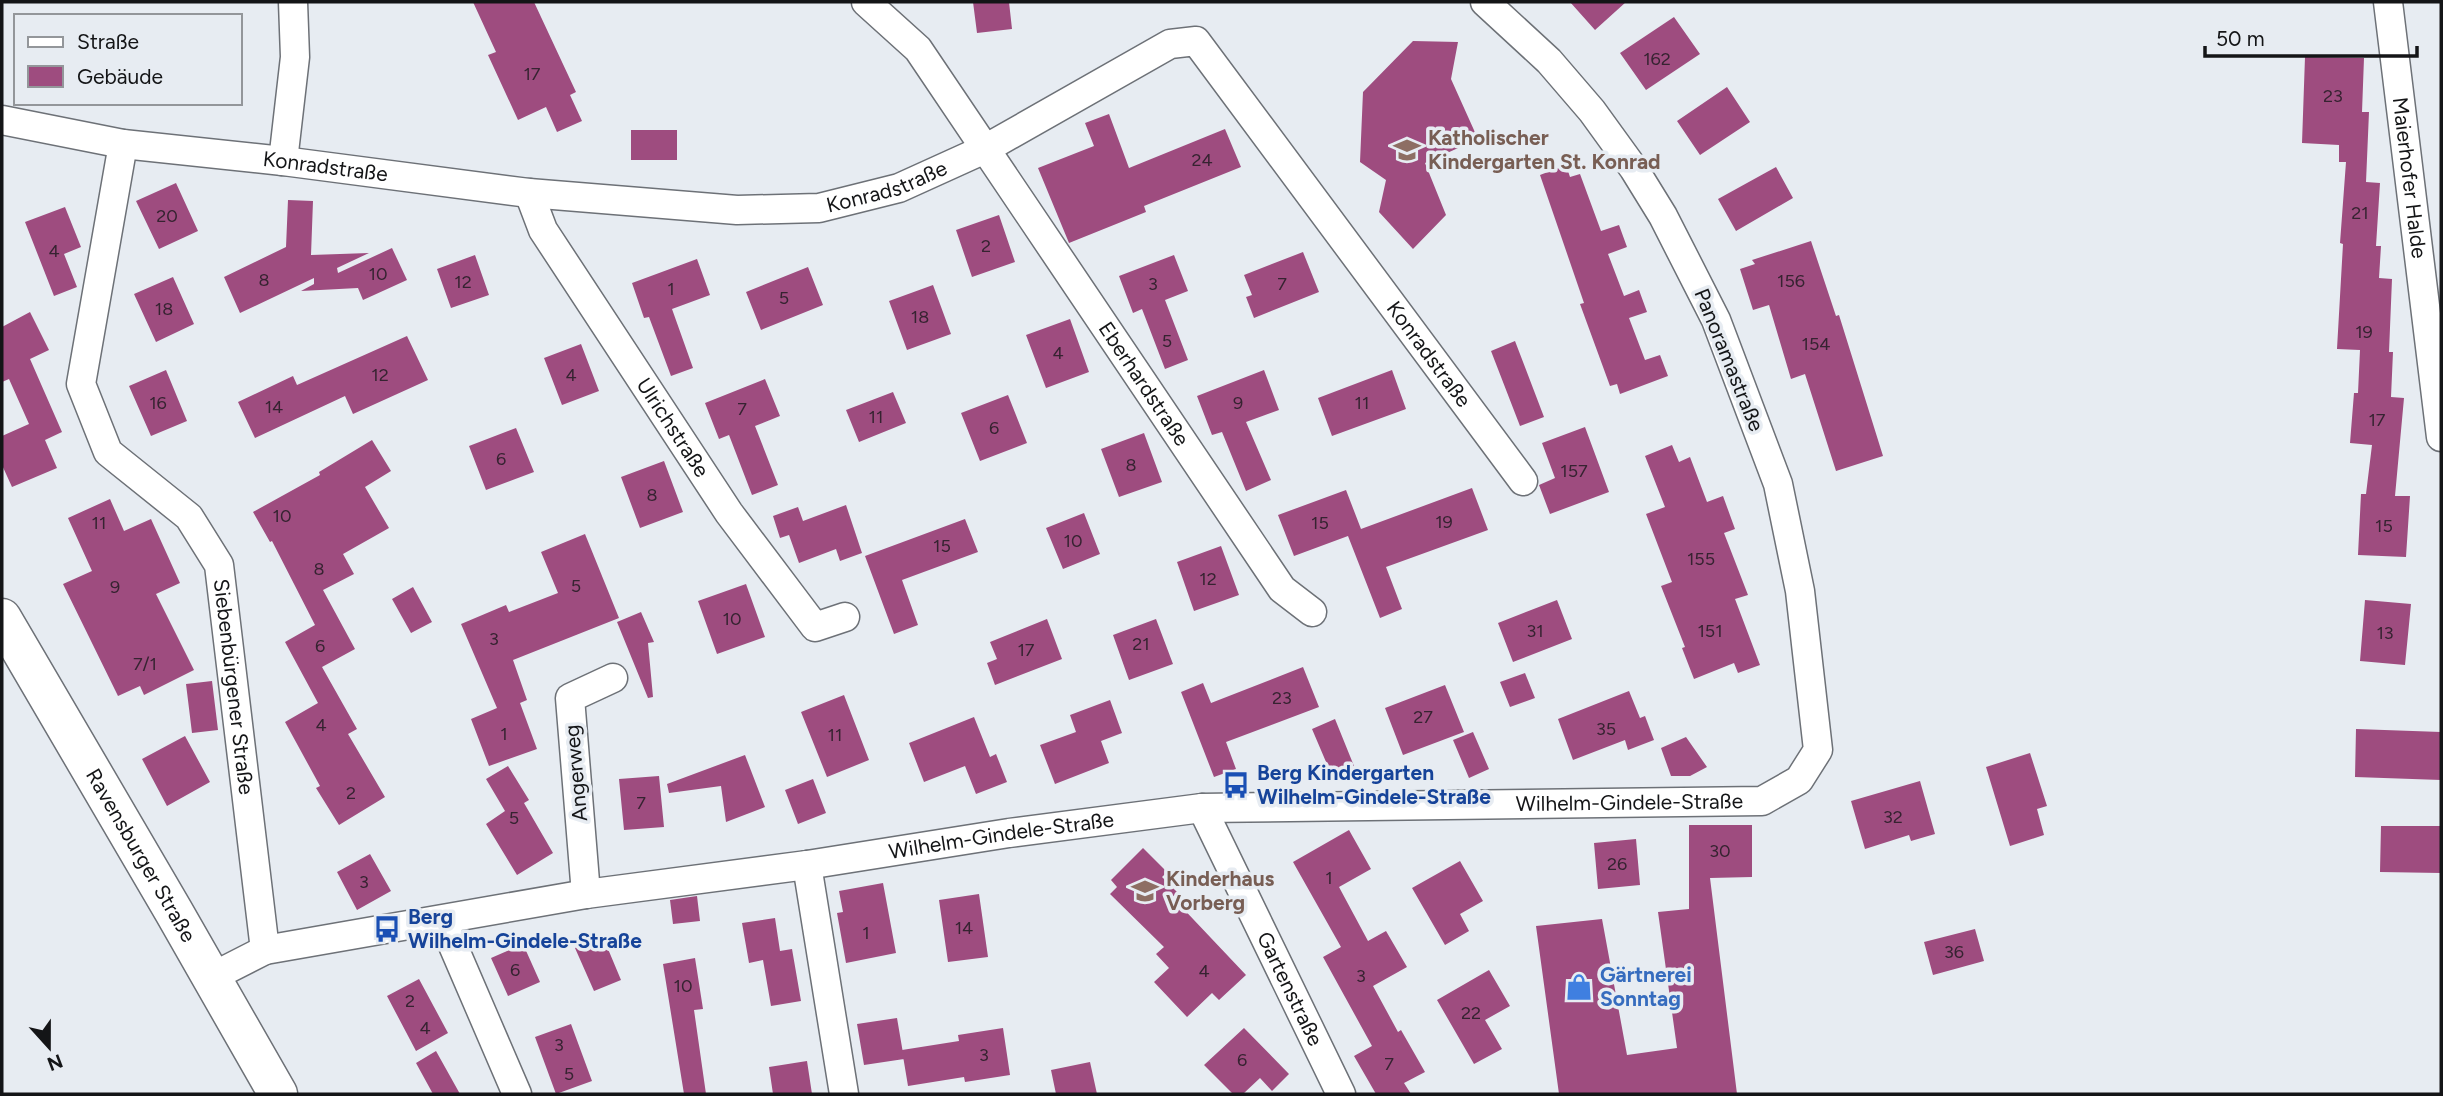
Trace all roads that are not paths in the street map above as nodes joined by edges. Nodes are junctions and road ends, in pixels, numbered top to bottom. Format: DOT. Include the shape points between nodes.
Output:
graph roads {
  1 [pos="293,2"];
  2 [pos="866,2"];
  3 [pos="1485,2"];
  4 [pos="2388,2"];
  5 [pos="2,120"];
  6 [pos="123,144"];
  7 [pos="985,149"];
  8 [pos="283,161"];
  9 [pos="529,193"];
  10 [pos="2441,437"];
  11 [pos="1523,481"];
  12 [pos="1312,612"];
  13 [pos="845,617"];
  14 [pos="2,618"];
  15 [pos="612,678"];
  16 [pos="1799,780"];
  17 [pos="1202,808"];
  18 [pos="807,864"];
  19 [pos="586,894"];
  20 [pos="442,920"];
  21 [pos="265,950"];
  22 [pos="210,978"];
  23 [pos="278,1094"];
  24 [pos="517,1094"];
  25 [pos="844,1094"];
  26 [pos="1341,1094"];
  1 -- 8 [label="street" via="295,57"];
  2 -- 7 [label="street, Eberhardstraße" via="918,49"];
  3 -- 16 [label="street, Panoramastraße" via="1549,61 1592,111 1663,216 1716,320 1778,484 1800,591 1818,750"];
  4 -- 10 [label="street, Maierhofer Halde"];
  5 -- 6 [label="street, Konradstraße"];
  6 -- 8 [label="street, Konradstraße"];
  6 -- 21 [label="street, Siebenbürgener Straße" via="81,384 108,452 189,517 219,565"];
  7 -- 9 [label="street, Konradstraße" via="899,188 818,208 737,210"];
  7 -- 11 [label="street, Konradstraße" via="1170,44 1196,41"];
  7 -- 12 [label="street, Eberhardstraße" via="1282,589"];
  8 -- 9 [label="street, Konradstraße"];
  9 -- 13 [label="street, Ulrichstraße" via="543,230 729,513 815,627"];
  14 -- 22 [label="main road, Ravensburger Straße"];
  15 -- 19 [label="street, Angerweg" via="570,698"];
  16 -- 17 [label="street, Wilhelm-Gindele-Straße" via="1762,801"];
  17 -- 18 [label="street, Wilhelm-Gindele-Straße"];
  17 -- 26 [label="street, Gartenstraße"];
  18 -- 19 [label="street, Wilhelm-Gindele-Straße"];
  18 -- 25 [label="street"];
  19 -- 20 [label="street, Wilhelm-Gindele-Straße"];
  20 -- 21 [label="street, Wilhelm-Gindele-Straße"];
  20 -- 24 [label="street"];
  21 -- 22 [label="street, Wilhelm-Gindele-Straße"];
  22 -- 23 [label="main road, Ravensburger Straße"];
}
